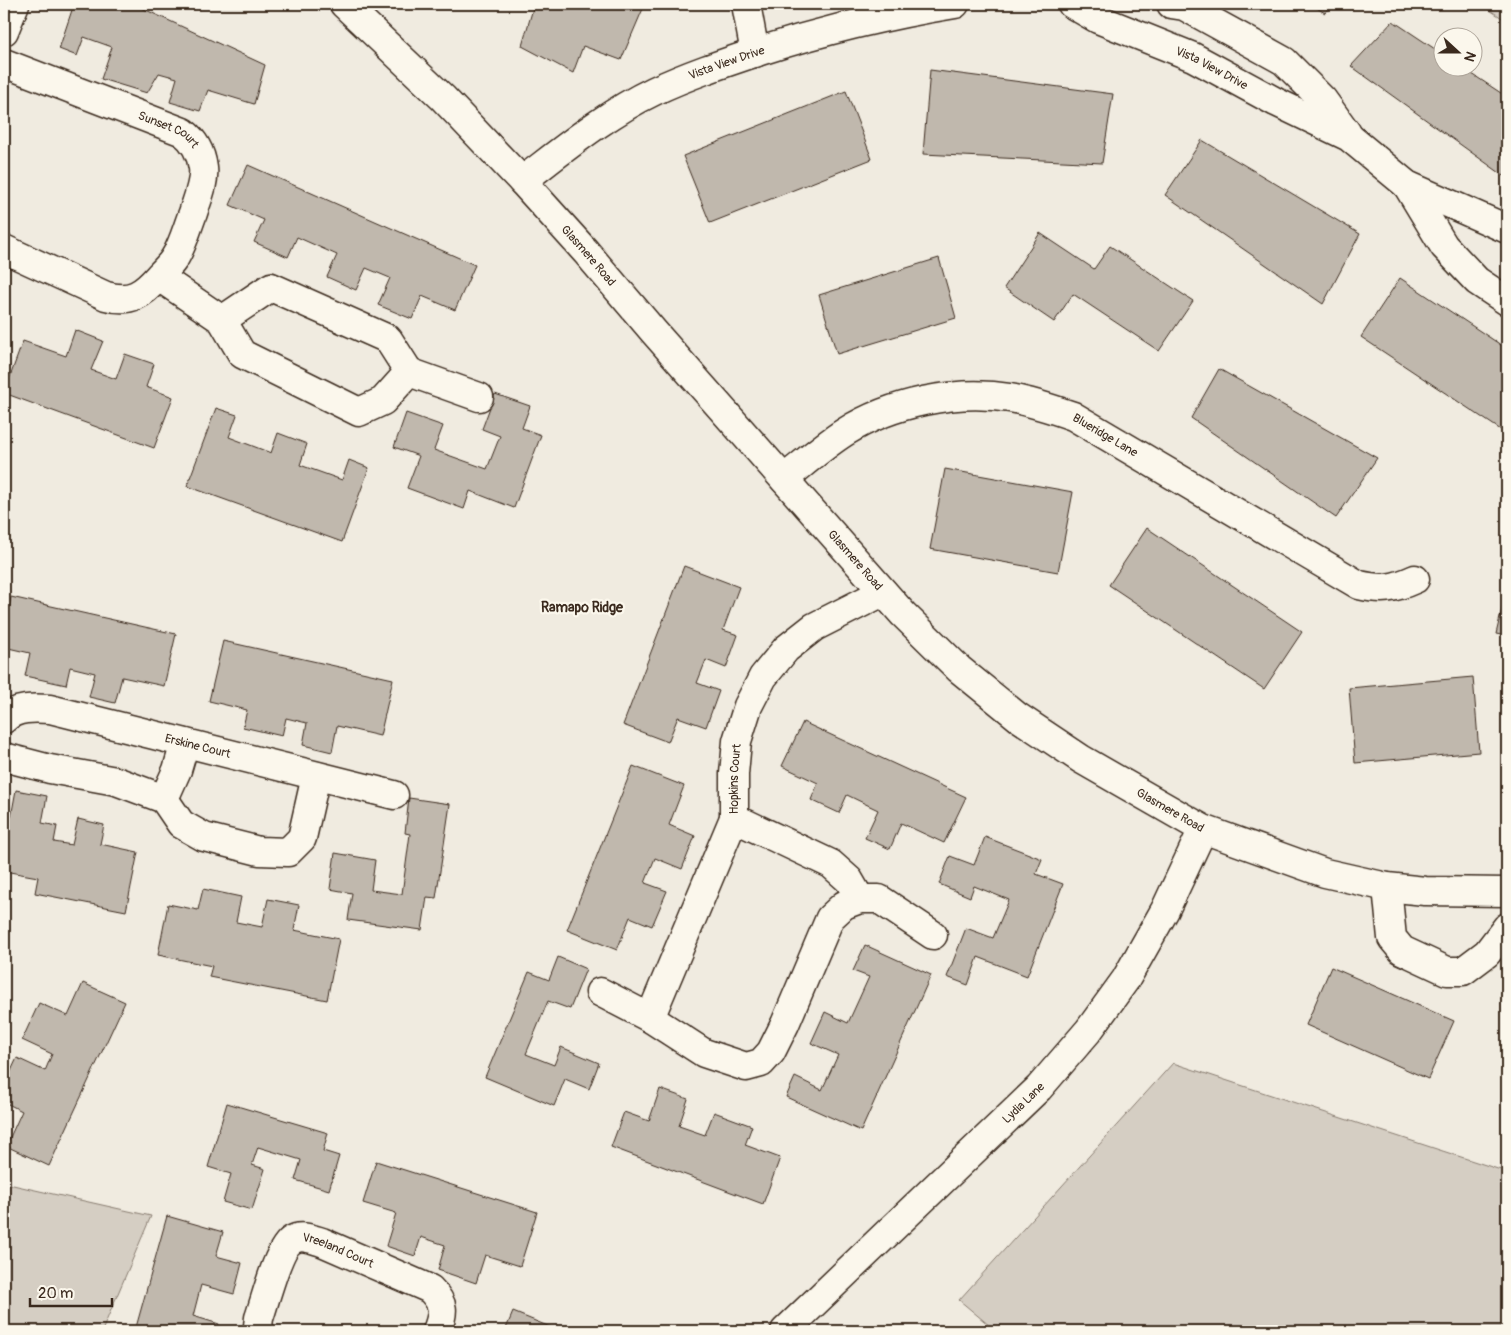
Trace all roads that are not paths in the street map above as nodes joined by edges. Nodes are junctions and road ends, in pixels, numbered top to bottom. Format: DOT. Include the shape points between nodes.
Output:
graph roads {
  1 [pos="15,4"];
  2 [pos="344,4"];
  3 [pos="746,4"];
  4 [pos="955,4"];
  5 [pos="1072,4"];
  6 [pos="1171,4"];
  7 [pos="903,8"];
  8 [pos="4,31"];
  9 [pos="754,53"];
  10 [pos="4,63"];
  11 [pos="1349,136"];
  12 [pos="522,181"];
  13 [pos="1407,185"];
  14 [pos="1507,229"];
  15 [pos="4,249"];
  16 [pos="158,277"];
  17 [pos="1507,301"];
  18 [pos="222,320"];
  19 [pos="409,372"];
  20 [pos="479,397"];
  21 [pos="784,479"];
  22 [pos="1415,579"];
  23 [pos="883,592"];
  24 [pos="4,719"];
  25 [pos="185,743"];
  26 [pos="4,757"];
  27 [pos="316,776"];
  28 [pos="394,795"];
  29 [pos="164,799"];
  30 [pos="734,818"];
  31 [pos="1203,829"];
  32 [pos="1387,887"];
  33 [pos="1507,892"];
  34 [pos="860,899"];
  35 [pos="1507,927"];
  36 [pos="933,936"];
  37 [pos="600,992"];
  38 [pos="650,1018"];
  39 [pos="260,1331"];
  40 [pos="437,1331"];
  41 [pos="785,1331"];
  1 -- 8 [label="street"];
  2 -- 12 [label="street, Glasmere Road" via="443,98"];
  3 -- 9 [label="street"];
  4 -- 7 [label="street, Vista View Drive"];
  5 -- 11 [label="street, Vista View Drive" via="1105,22 1193,57 1276,102"];
  6 -- 11 [label="street, Vista View Drive" via="1184,6 1284,61 1323,100"];
  7 -- 9 [label="street, Vista View Drive"];
  9 -- 12 [label="street, Vista View Drive" via="704,69 652,92 594,126"];
  10 -- 16 [label="street, Sunset Court" via="192,138 200,157 203,177 184,238 174,259"];
  11 -- 13 [label="street, Vista View Drive"];
  12 -- 21 [label="street, Glasmere Road"];
  13 -- 14 [label="street, Vista View Drive"];
  13 -- 17 [label="street, Vista View Drive" via="1444,246 1477,281"];
  15 -- 16 [label="street, Sunset Court" via="114,299 133,297 147,290"];
  16 -- 18 [label="street"];
  18 -- 19 [label="street" via="271,287 388,339"];
  18 -- 19 [label="street" via="242,354 359,412 383,401"];
  19 -- 20 [label="street"];
  21 -- 22 [label="street, Blueridge Lane" via="844,432 882,413 922,401 955,396 1010,398 1073,416 1359,585 1379,589 1401,586"];
  21 -- 23 [label="street, Glasmere Road"];
  23 -- 30 [label="street, Hopkins Court" via="814,627 786,649 763,677 748,706 737,741"];
  23 -- 31 [label="street, Glasmere Road" via="959,669 1018,717 1081,759"];
  24 -- 25 [label="street, Erskine Court" via="30,707 50,709"];
  25 -- 27 [label="street, Erskine Court"];
  25 -- 29 [label="street"];
  26 -- 29 [label="street" via="116,781"];
  27 -- 28 [label="street, Erskine Court"];
  27 -- 29 [label="street" via="302,838 288,852 259,851 204,836 181,824"];
  30 -- 34 [label="street" via="831,864 849,880"];
  30 -- 38 [label="street, Hopkins Court"];
  31 -- 32 [label="street, Glasmere Road" via="1325,873"];
  31 -- 41 [label="street, Lydia Lane" via="1165,910 1126,979 1089,1030 1039,1088"];
  32 -- 33 [label="street, Glasmere Road"];
  32 -- 35 [label="street" via="1392,938 1402,950 1447,971 1463,972 1487,953"];
  34 -- 36 [label="street" via="879,899"];
  34 -- 38 [label="street" via="844,905 830,918 785,1024 771,1052 761,1063 746,1067 704,1053"];
  37 -- 38 [label="street"];
  39 -- 40 [label="street, Vreeland Court" via="259,1318 283,1249 292,1239 303,1237 322,1242 430,1289 440,1299 443,1314"];
}
